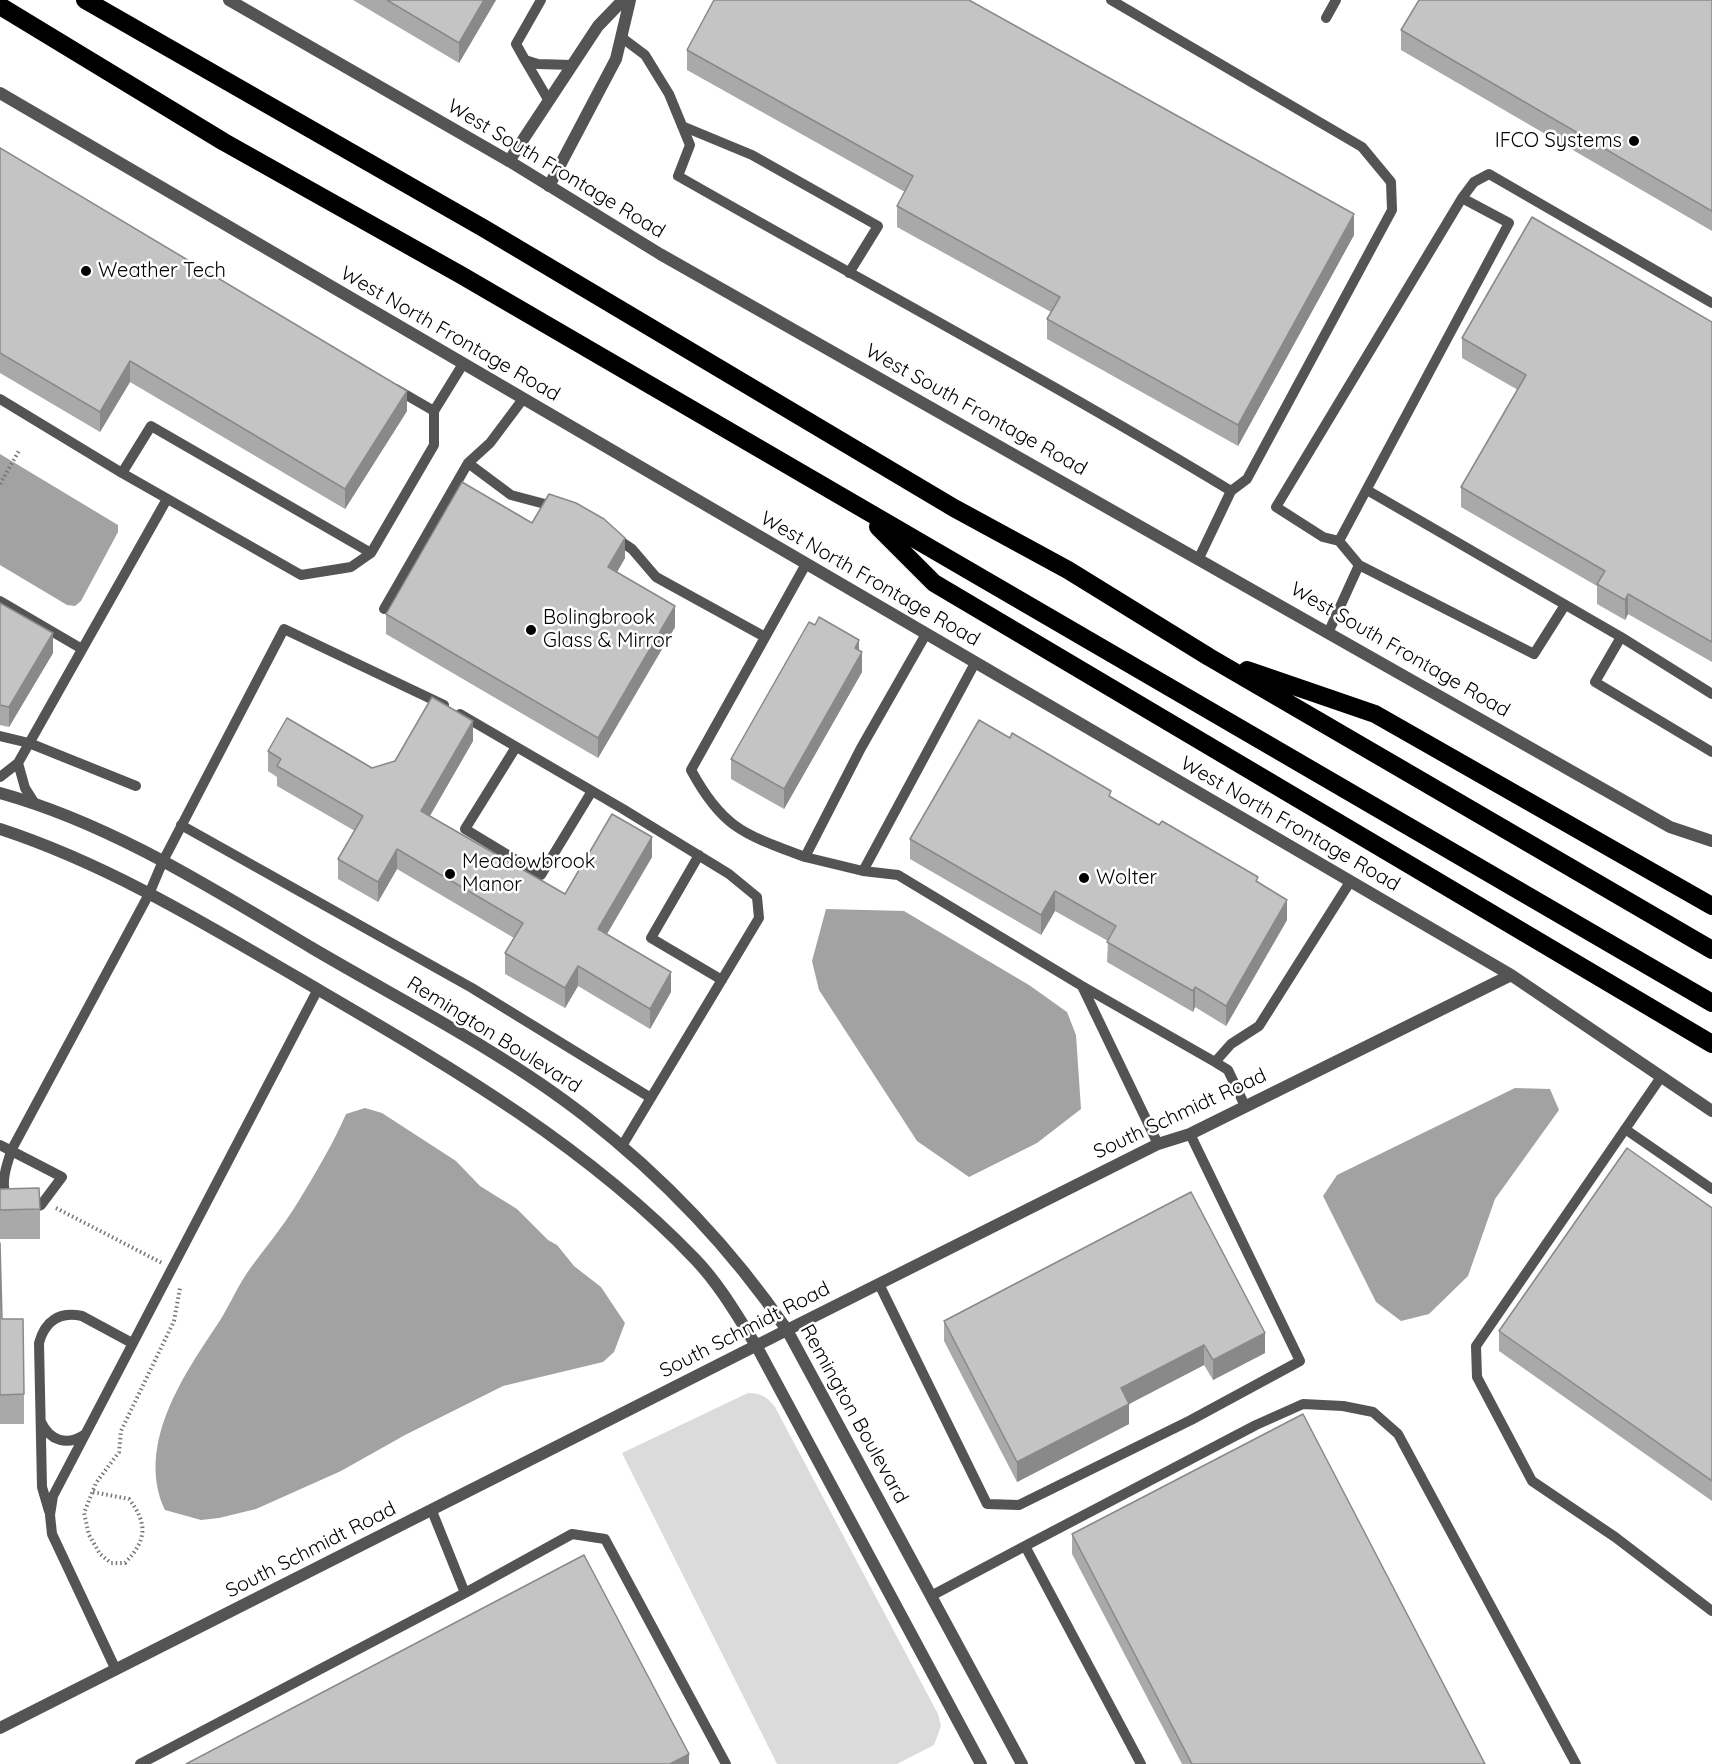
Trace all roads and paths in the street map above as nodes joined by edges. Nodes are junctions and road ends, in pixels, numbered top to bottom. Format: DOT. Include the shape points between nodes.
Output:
graph roads {
  1 [pos="85,0"];
  2 [pos="229,0"];
  3 [pos="541,0"];
  4 [pos="623,0"];
  5 [pos="630,0"];
  6 [pos="1111,0"];
  7 [pos="1336,0"];
  8 [pos="0,6"];
  9 [pos="1326,18"];
  10 [pos="621,37"];
  11 [pos="525,60"];
  12 [pos="572,65"];
  13 [pos="0,93"];
  14 [pos="549,101"];
  15 [pos="682,126"];
  16 [pos="509,161"];
  17 [pos="549,186"];
  18 [pos="1462,198"];
  19 [pos="849,273"];
  20 [pos="1712,303"];
  21 [pos="463,364"];
  22 [pos="382,381"];
  23 [pos="0,399"];
  24 [pos="523,399"];
  25 [pos="434,411"];
  26 [pos="20,449"];
  27 [pos="468,463"];
  28 [pos="122,473"];
  29 [pos="0,484"];
  30 [pos="1366,490"];
  31 [pos="1231,491"];
  32 [pos="167,499"];
  33 [pos="860,508"];
  34 [pos="570,510"];
  35 [pos="606,531"];
  36 [pos="1339,541"];
  37 [pos="371,553"];
  38 [pos="1199,558"];
  39 [pos="806,564"];
  40 [pos="1359,566"];
  41 [pos="0,601"];
  42 [pos="1565,604"];
  43 [pos="384,609"];
  44 [pos="1329,632"];
  45 [pos="926,634"];
  46 [pos="765,637"];
  47 [pos="1621,637"];
  48 [pos="82,649"];
  49 [pos="1209,657"];
  50 [pos="975,663"];
  51 [pos="1712,694"];
  52 [pos="0,736"];
  53 [pos="29,743"];
  54 [pos="516,747"];
  55 [pos="1712,752"];
  56 [pos="18,763"];
  57 [pos="0,777"];
  58 [pos="136,786"];
  59 [pos="592,791"];
  60 [pos="0,793"];
  61 [pos="35,804"];
  62 [pos="181,825"];
  63 [pos="0,829"];
  64 [pos="1712,842"];
  65 [pos="699,855"];
  66 [pos="805,857"];
  67 [pos="163,861"];
  68 [pos="863,871"];
  69 [pos="1350,882"];
  70 [pos="149,894"];
  71 [pos="1712,906"];
  72 [pos="1712,951"];
  73 [pos="1511,975"];
  74 [pos="722,980"];
  75 [pos="1082,986"];
  76 [pos="318,989"];
  77 [pos="1712,1003"];
  78 [pos="1712,1044"];
  79 [pos="1215,1062"];
  80 [pos="1661,1077"];
  81 [pos="651,1098"];
  82 [pos="1245,1106"];
  83 [pos="1712,1111"];
  84 [pos="1625,1129"];
  85 [pos="1190,1134"];
  86 [pos="1158,1144"];
  87 [pos="0,1145"];
  88 [pos="622,1146"];
  89 [pos="12,1149"];
  90 [pos="1712,1189"];
  91 [pos="48,1199"];
  92 [pos="171,1268"];
  93 [pos="879,1284"];
  94 [pos="787,1330"];
  95 [pos="132,1343"];
  96 [pos="757,1347"];
  97 [pos="40,1413"];
  98 [pos="84,1435"];
  99 [pos="93,1492"];
  100 [pos="432,1511"];
  101 [pos="50,1515"];
  102 [pos="1025,1546"];
  103 [pos="465,1593"];
  104 [pos="931,1596"];
  105 [pos="1712,1611"];
  106 [pos="116,1670"];
  107 [pos="0,1728"];
  108 [pos="140,1764"];
  109 [pos="726,1764"];
  110 [pos="981,1764"];
  111 [pos="1023,1764"];
  112 [pos="1141,1764"];
  113 [pos="1576,1764"];
  1 -- 49 [label="highway" via="485,229 954,508 1068,570"];
  2 -- 16 [label="street, West South Frontage Road"];
  3 -- 11 [label="lane" via="516,44"];
  4 -- 12 [label="street" via="598,26"];
  5 -- 10 [label="street"];
  6 -- 31 [label="lane" via="1362,147 1391,182 1392,210 1247,479"];
  7 -- 9 [label="lane"];
  8 -- 33 [label="highway" via="224,142 462,275"];
  10 -- 15 [label="lane" via="645,55 669,94"];
  10 -- 17 [label="street" via="616,59"];
  11 -- 12 [label="lane"];
  11 -- 14 [label="lane"];
  12 -- 14 [label="street"];
  13 -- 21 [label="street, West North Frontage Road"];
  14 -- 16 [label="street"];
  15 -- 19 [label="lane" via="690,145 678,176"];
  15 -- 19 [label="lane" via="752,155 878,226"];
  16 -- 17 [label="street, West South Frontage Road"];
  17 -- 38 [label="street, West South Frontage Road" via="660,254"];
  18 -- 20 [label="lane" via="1474,182 1489,174"];
  18 -- 30 [label="lane" via="1509,223"];
  18 -- 36 [label="lane" via="1276,507 1323,537"];
  19 -- 31 [label="lane" via="1099,411"];
  21 -- 24 [label="street, West North Frontage Road"];
  21 -- 25 [label="lane"];
  22 -- 25 [label="lane"];
  23 -- 28 [label="lane"];
  24 -- 27 [label="lane" via="490,443"];
  24 -- 39 [label="street, West North Frontage Road"];
  25 -- 37 [label="lane" via="434,444"];
  26 -- 29 [label="path"];
  27 -- 34 [label="lane" via="511,495"];
  27 -- 43 [label="lane"];
  28 -- 32 [label="lane"];
  28 -- 37 [label="lane" via="151,426"];
  30 -- 36 [label="lane"];
  30 -- 42 [label="lane"];
  31 -- 38 [label="lane"];
  32 -- 37 [label="lane" via="301,574 351,567"];
  32 -- 48 [label="lane"];
  33 -- 77 [label="highway"];
  33 -- 78 [label="highway" via="934,583"];
  35 -- 46 [label="lane" via="632,549 656,577"];
  36 -- 40 [label="lane"];
  38 -- 44 [label="street, West South Frontage Road"];
  39 -- 45 [label="street, West North Frontage Road"];
  39 -- 46 [label="lane"];
  40 -- 42 [label="lane" via="1534,654"];
  40 -- 44 [label="lane"];
  41 -- 48 [label="lane"];
  42 -- 47 [label="lane"];
  44 -- 64 [label="street, West South Frontage Road" via="1670,827"];
  45 -- 50 [label="street, West North Frontage Road"];
  45 -- 66 [label="lane"];
  46 -- 66 [label="lane" via="691,770 706,799 727,822"];
  47 -- 51 [label="lane"];
  47 -- 55 [label="lane" via="1595,682"];
  48 -- 53 [label="lane"];
  49 -- 71 [label="highway" via="1375,714"];
  49 -- 72 [label="highway"];
  50 -- 68 [label="lane"];
  50 -- 69 [label="street, West North Frontage Road"];
  52 -- 53 [label="lane"];
  53 -- 56 [label="lane"];
  53 -- 58 [label="lane"];
  54 -- 59 [label="lane"];
  54 -- 59 [label="lane" via="465,829 541,875"];
  54 -- 62 [label="lane" via="435,700 284,629"];
  56 -- 57 [label="lane"];
  56 -- 61 [label="lane" via="25,788"];
  59 -- 65 [label="lane"];
  60 -- 61 [label="street, Remington Boulevard"];
  61 -- 67 [label="street, Remington Boulevard"];
  62 -- 67 [label="lane"];
  62 -- 81 [label="lane" via="472,988"];
  63 -- 70 [label="street" via="95,865"];
  65 -- 74 [label="lane" via="757,897 759,918"];
  65 -- 74 [label="lane" via="651,938"];
  66 -- 68 [label="lane"];
  67 -- 70 [label="lane"];
  67 -- 88 [label="street, Remington Boulevard" via="519,1070"];
  68 -- 75 [label="lane" via="898,875"];
  69 -- 73 [label="street, West North Frontage Road"];
  69 -- 79 [label="lane" via="1259,1026 1231,1044"];
  70 -- 76 [label="street"];
  70 -- 89 [label="lane"];
  73 -- 80 [label="street, West North Frontage Road"];
  73 -- 82 [label="street, South Schmidt Road"];
  74 -- 81 [label="lane"];
  75 -- 79 [label="lane"];
  75 -- 86 [label="lane"];
  76 -- 92 [label="lane"];
  76 -- 96 [label="street" via="466,1076 601,1173 696,1260 726,1296"];
  79 -- 82 [label="lane" via="1228,1070"];
  80 -- 83 [label="street, West North Frontage Road"];
  80 -- 84 [label="lane"];
  81 -- 88 [label="lane"];
  82 -- 85 [label="street, South Schmidt Road"];
  84 -- 90 [label="lane"];
  84 -- 105 [label="lane" via="1476,1346 1477,1377 1532,1481"];
  85 -- 86 [label="street, South Schmidt Road"];
  85 -- 93 [label="lane" via="1300,1361 1019,1505 987,1504"];
  86 -- 93 [label="street, South Schmidt Road"];
  87 -- 89 [label="lane"];
  88 -- 94 [label="street, Remington Boulevard" via="672,1191 732,1257"];
  89 -- 91 [label="lane" via="62,1177"];
  89 -- 91 [label="lane" via="1,1187 8,1203 16,1208 34,1209"];
  91 -- 92 [label="path" via="55,1208"];
  92 -- 95 [label="lane"];
  92 -- 99 [label="path" via="181,1279 174,1321 122,1431 119,1452"];
  93 -- 94 [label="street, South Schmidt Road"];
  94 -- 96 [label="street, South Schmidt Road"];
  94 -- 104 [label="street, Remington Boulevard"];
  95 -- 97 [label="lane" via="82,1316 63,1315 46,1325 39,1343"];
  95 -- 98 [label="lane"];
  96 -- 100 [label="street, South Schmidt Road"];
  96 -- 110 [label="street"];
  97 -- 98 [label="lane" via="51,1437 68,1442"];
  97 -- 101 [label="lane" via="42,1487"];
  98 -- 101 [label="lane" via="53,1496"];
  99 -- 99 [label="path" via="84,1513 88,1535 111,1563 125,1563 143,1534 141,1515 129,1499"];
  100 -- 103 [label="lane"];
  100 -- 106 [label="street, South Schmidt Road"];
  101 -- 106 [label="lane" via="59,1552"];
  102 -- 104 [label="lane"];
  102 -- 112 [label="lane"];
  102 -- 113 [label="lane" via="1256,1425 1304,1404 1373,1412 1398,1434"];
  103 -- 108 [label="lane"];
  103 -- 109 [label="lane" via="572,1534 605,1539"];
  104 -- 111 [label="street, Remington Boulevard"];
  106 -- 107 [label="street, South Schmidt Road"];
}
